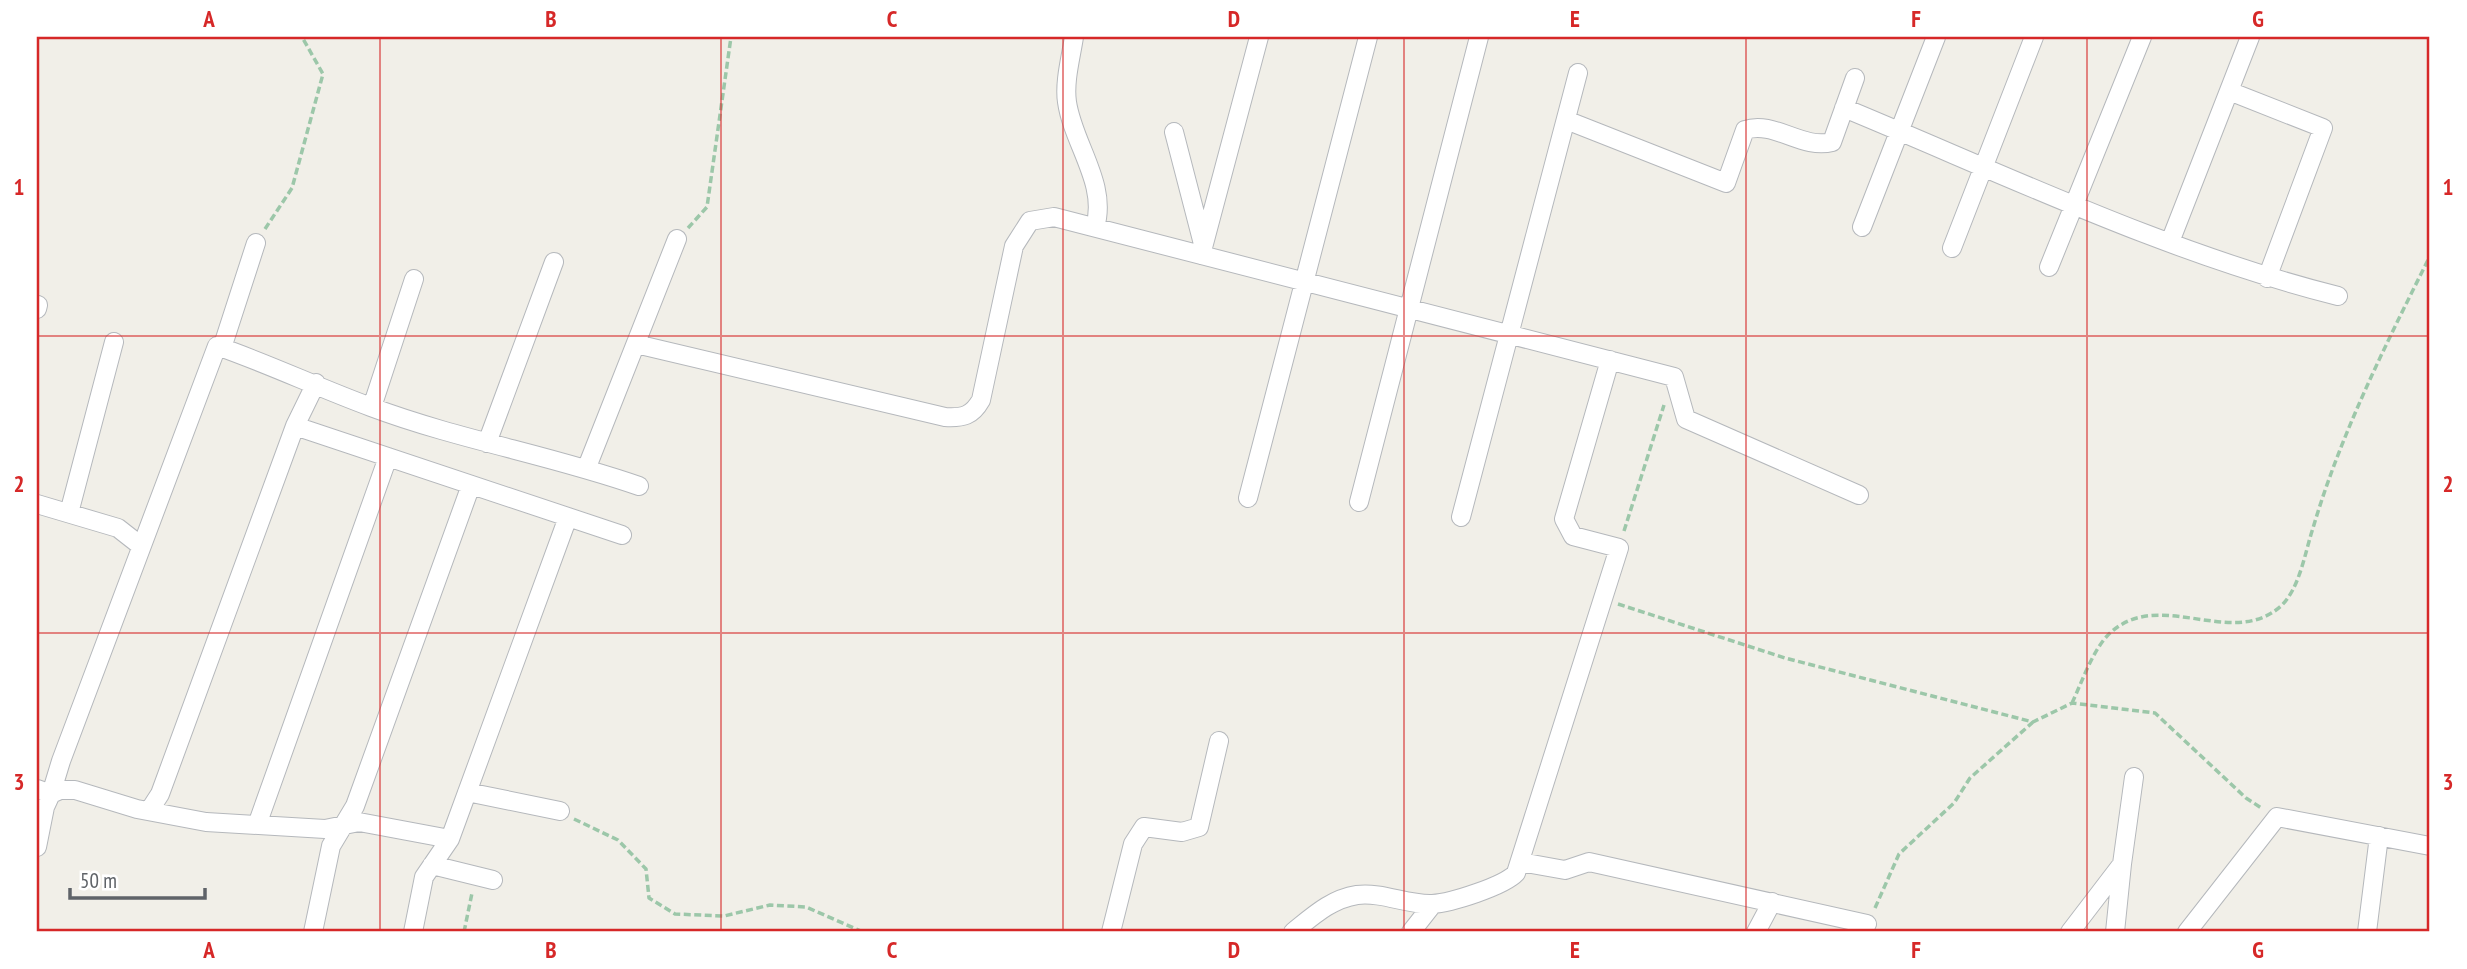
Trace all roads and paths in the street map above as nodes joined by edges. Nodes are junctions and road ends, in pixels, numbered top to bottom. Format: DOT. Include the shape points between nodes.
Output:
graph roads {
  1 [pos="302,37"];
  2 [pos="731,37"];
  3 [pos="1074,37"];
  4 [pos="1259,37"];
  5 [pos="1368,37"];
  6 [pos="1479,37"];
  7 [pos="1936,37"];
  8 [pos="2034,37"];
  9 [pos="2142,37"];
  10 [pos="2250,37"];
  11 [pos="1578,73"];
  12 [pos="1855,78"];
  13 [pos="2229,91"];
  14 [pos="1844,108"];
  15 [pos="1566,120"];
  16 [pos="1899,130"];
  17 [pos="1174,132"];
  18 [pos="1984,165"];
  19 [pos="2075,203"];
  20 [pos="1095,227"];
  21 [pos="1862,227"];
  22 [pos="677,239"];
  23 [pos="2170,242"];
  24 [pos="256,243"];
  25 [pos="1952,248"];
  26 [pos="1202,250"];
  27 [pos="2430,256"];
  28 [pos="554,262"];
  29 [pos="2049,267"];
  30 [pos="2267,278"];
  31 [pos="414,279"];
  32 [pos="1304,281"];
  33 [pos="2338,296"];
  34 [pos="1409,308"];
  35 [pos="1510,334"];
  36 [pos="114,342"];
  37 [pos="636,344"];
  38 [pos="222,348"];
  39 [pos="1610,360"];
  40 [pos="1674,376"];
  41 [pos="316,383"];
  42 [pos="372,407"];
  43 [pos="295,426"];
  44 [pos="487,443"];
  45 [pos="388,457"];
  46 [pos="586,467"];
  47 [pos="471,485"];
  48 [pos="639,486"];
  49 [pos="1859,495"];
  50 [pos="1248,498"];
  51 [pos="1359,502"];
  52 [pos="37,503"];
  53 [pos="69,513"];
  54 [pos="568,517"];
  55 [pos="1461,517"];
  56 [pos="622,535"];
  57 [pos="141,546"];
  58 [pos="1619,548"];
  59 [pos="1603,599"];
  60 [pos="2072,703"];
  61 [pos="2033,722"];
  62 [pos="1219,741"];
  63 [pos="2134,777"];
  64 [pos="44,792"];
  65 [pos="467,793"];
  66 [pos="149,811"];
  67 [pos="560,811"];
  68 [pos="2277,817"];
  69 [pos="257,825"];
  70 [pos="343,825"];
  71 [pos="2379,836"];
  72 [pos="450,839"];
  73 [pos="2430,846"];
  74 [pos="37,847"];
  75 [pos="1520,862"];
  76 [pos="2122,864"];
  77 [pos="432,865"];
  78 [pos="475,875"];
  79 [pos="493,880"];
  80 [pos="1772,902"];
  81 [pos="1433,904"];
  82 [pos="1867,924"];
  83 [pos="313,932"];
  84 [pos="413,932"];
  85 [pos="464,932"];
  86 [pos="863,932"];
  87 [pos="1111,932"];
  88 [pos="1293,932"];
  89 [pos="1411,932"];
  90 [pos="1756,932"];
  91 [pos="2070,932"];
  92 [pos="2115,932"];
  93 [pos="2187,932"];
  94 [pos="2367,932"];
  1 -- 24 [label="path" via="323,74 292,188"];
  2 -- 22 [label="path" via="707,207"];
  3 -- 20 [label="street" via="1066,101 1095,184 1099,213"];
  4 -- 26 [label="street"];
  5 -- 32 [label="street"];
  6 -- 34 [label="street"];
  7 -- 16 [label="street"];
  8 -- 18 [label="street"];
  9 -- 19 [label="street"];
  10 -- 13 [label="street"];
  11 -- 15 [label="street"];
  12 -- 14 [label="street"];
  13 -- 23 [label="street"];
  13 -- 30 [label="street" via="2323,128"];
  14 -- 15 [label="street" via="1832,142 1818,146 1757,126 1745,130 1726,183"];
  14 -- 16 [label="street"];
  15 -- 35 [label="street"];
  16 -- 18 [label="street"];
  16 -- 21 [label="street"];
  17 -- 26 [label="street"];
  18 -- 19 [label="street"];
  18 -- 25 [label="street"];
  19 -- 23 [label="street"];
  19 -- 29 [label="street"];
  20 -- 26 [label="street"];
  20 -- 37 [label="street" via="1054,218 1030,221 1014,246 981,400 974,413 960,418"];
  22 -- 37 [label="street"];
  23 -- 30 [label="street"];
  24 -- 38 [label="street"];
  26 -- 32 [label="street"];
  27 -- 60 [label="path" via="2342,443 2296,583 2282,605 2259,620 2136,616 2109,634"];
  28 -- 44 [label="street"];
  30 -- 33 [label="street"];
  31 -- 42 [label="street"];
  32 -- 34 [label="street"];
  32 -- 50 [label="street"];
  34 -- 35 [label="street"];
  34 -- 51 [label="street"];
  35 -- 39 [label="street"];
  35 -- 55 [label="street"];
  36 -- 53 [label="street"];
  37 -- 46 [label="street"];
  38 -- 41 [label="street"];
  38 -- 57 [label="street" via="217,346"];
  39 -- 40 [label="street"];
  39 -- 58 [label="street" via="1564,519 1573,536"];
  40 -- 49 [label="street" via="1686,419"];
  40 -- 58 [label="path"];
  41 -- 42 [label="street"];
  41 -- 43 [label="street"];
  42 -- 44 [label="street"];
  43 -- 45 [label="street"];
  43 -- 66 [label="street" via="160,794"];
  44 -- 46 [label="street"];
  45 -- 47 [label="street"];
  45 -- 69 [label="street"];
  46 -- 48 [label="street"];
  47 -- 54 [label="street"];
  47 -- 70 [label="street" via="355,806"];
  52 -- 53 [label="street"];
  53 -- 57 [label="street" via="118,528"];
  54 -- 56 [label="street"];
  54 -- 65 [label="street"];
  57 -- 64 [label="street" via="61,761"];
  58 -- 59 [label="street"];
  59 -- 61 [label="path" via="1785,658"];
  59 -- 75 [label="street"];
  60 -- 61 [label="path"];
  60 -- 68 [label="path" via="2155,713 2246,798"];
  61 -- 82 [label="path" via="1970,778 1954,803 1899,855"];
  62 -- 87 [label="street" via="1199,827 1182,832 1144,827 1133,845"];
  63 -- 76 [label="street"];
  64 -- 66 [label="street" via="75,790"];
  64 -- 74 [label="street"];
  65 -- 67 [label="street"];
  65 -- 72 [label="street"];
  66 -- 69 [label="street" via="206,822"];
  67 -- 86 [label="path" via="618,840 646,869 649,898 675,914 724,916 771,905 806,907"];
  68 -- 71 [label="street"];
  68 -- 93 [label="street"];
  69 -- 70 [label="street" via="325,829"];
  70 -- 72 [label="street" via="359,822"];
  70 -- 83 [label="street" via="331,846"];
  71 -- 73 [label="street"];
  71 -- 94 [label="street"];
  72 -- 77 [label="street"];
  75 -- 80 [label="street" via="1565,870 1589,862"];
  75 -- 81 [label="street" via="1509,881"];
  76 -- 91 [label="street"];
  76 -- 92 [label="street"];
  77 -- 78 [label="street"];
  77 -- 84 [label="street" via="424,877"];
  78 -- 79 [label="street"];
  78 -- 85 [label="path"];
  80 -- 82 [label="street"];
  80 -- 90 [label="street"];
  81 -- 88 [label="street" via="1356,895 1324,907"];
  81 -- 89 [label="street"];
}
